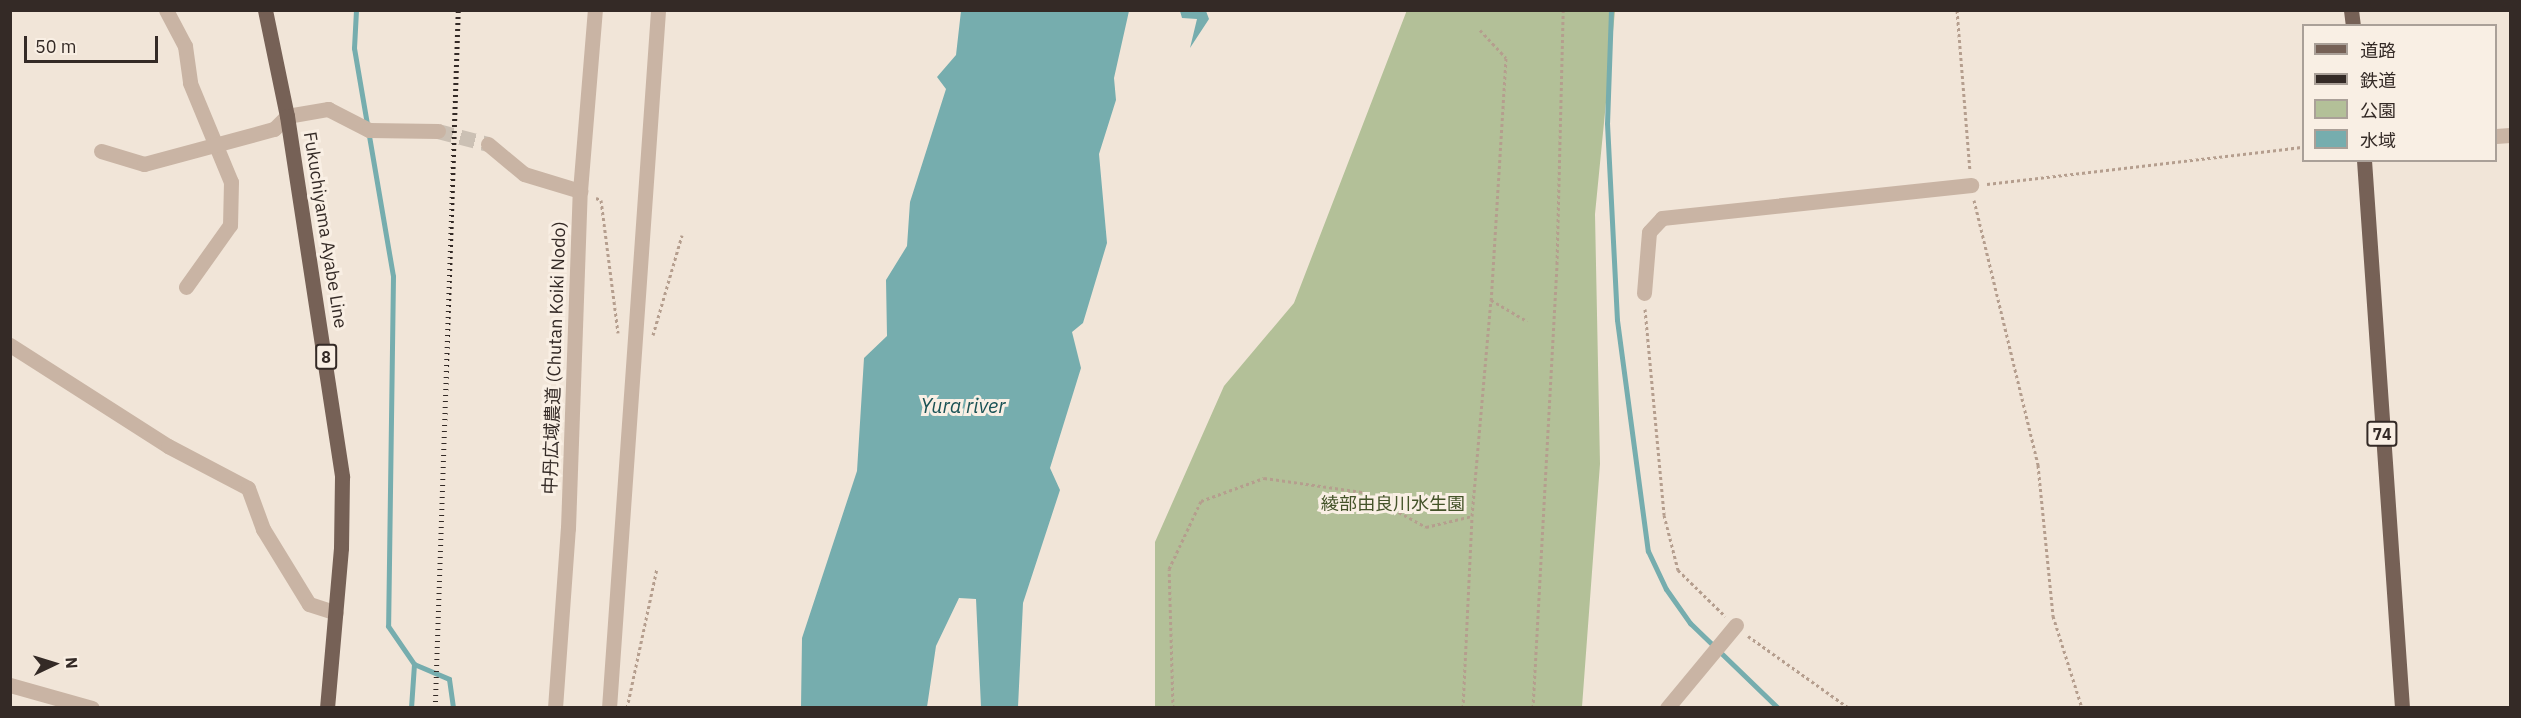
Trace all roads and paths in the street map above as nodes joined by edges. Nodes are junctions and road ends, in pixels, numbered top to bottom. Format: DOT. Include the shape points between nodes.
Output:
graph roads {
  1 [pos="166,10"];
  2 [pos="265,10"];
  3 [pos="595,10"];
  4 [pos="658,10"];
  5 [pos="1563,10"];
  6 [pos="1957,10"];
  7 [pos="1480,30"];
  8 [pos="287,116"];
  9 [pos="438,131"];
  10 [pos="216,144"];
  11 [pos="488,144"];
  12 [pos="2302,147"];
  13 [pos="101,151"];
  14 [pos="2364,162"];
  15 [pos="1971,185"];
  16 [pos="580,191"];
  17 [pos="186,287"];
  18 [pos="1644,293"];
  19 [pos="1491,300"];
  20 [pos="1527,321"];
  21 [pos="10,345"];
  22 [pos="1472,516"];
  23 [pos="657,568"];
  24 [pos="336,613"];
  25 [pos="1736,625"];
  26 [pos="10,685"];
  27 [pos="92,708"];
  28 [pos="327,708"];
  29 [pos="555,708"];
  30 [pos="609,708"];
  31 [pos="627,708"];
  32 [pos="1173,708"];
  33 [pos="1463,708"];
  34 [pos="1533,708"];
  35 [pos="1667,708"];
  36 [pos="1849,708"];
  37 [pos="2082,708"];
  38 [pos="2402,708"];
  1 -- 10 [label="street" via="185,46 190,83"];
  2 -- 8 [label="main road, Fukuchiyama Ayabe Line / 8"];
  3 -- 16 [label="street, 中丹広域農道 (Chutan Koiki Nodo)"];
  4 -- 30 [label="street"];
  5 -- 34 [label="path" via="1557,264"];
  6 -- 15 [label="path"];
  7 -- 19 [label="path" via="1506,58"];
  8 -- 9 [label="street" via="328,109 369,130"];
  8 -- 10 [label="street" via="274,129"];
  8 -- 24 [label="main road, Fukuchiyama Ayabe Line / 8" via="342,477"];
  10 -- 13 [label="street" via="144,164"];
  10 -- 17 [label="street" via="231,182 230,225"];
  11 -- 16 [label="street" via="524,174"];
  12 -- 15 [label="path"];
  14 -- 38 [label="main road, 74"];
  15 -- 18 [label="street" via="1662,218 1649,232"];
  15 -- 37 [label="path" via="2038,465 2053,616"];
  16 -- 29 [label="street, 中丹広域農道 (Chutan Koiki Nodo)" via="568,528"];
  18 -- 25 [label="path" via="1665,515 1678,570"];
  19 -- 20 [label="path"];
  19 -- 22 [label="path"];
  21 -- 24 [label="street" via="168,446 248,488 263,530 309,604"];
  22 -- 32 [label="path" via="1426,527 1362,492 1264,478 1201,501 1169,568"];
  22 -- 33 [label="path"];
  23 -- 31 [label="path"];
  24 -- 28 [label="main road, Fukuchiyama Ayabe Line / 8"];
  25 -- 35 [label="street"];
  25 -- 36 [label="path"];
  26 -- 27 [label="street"];
}
